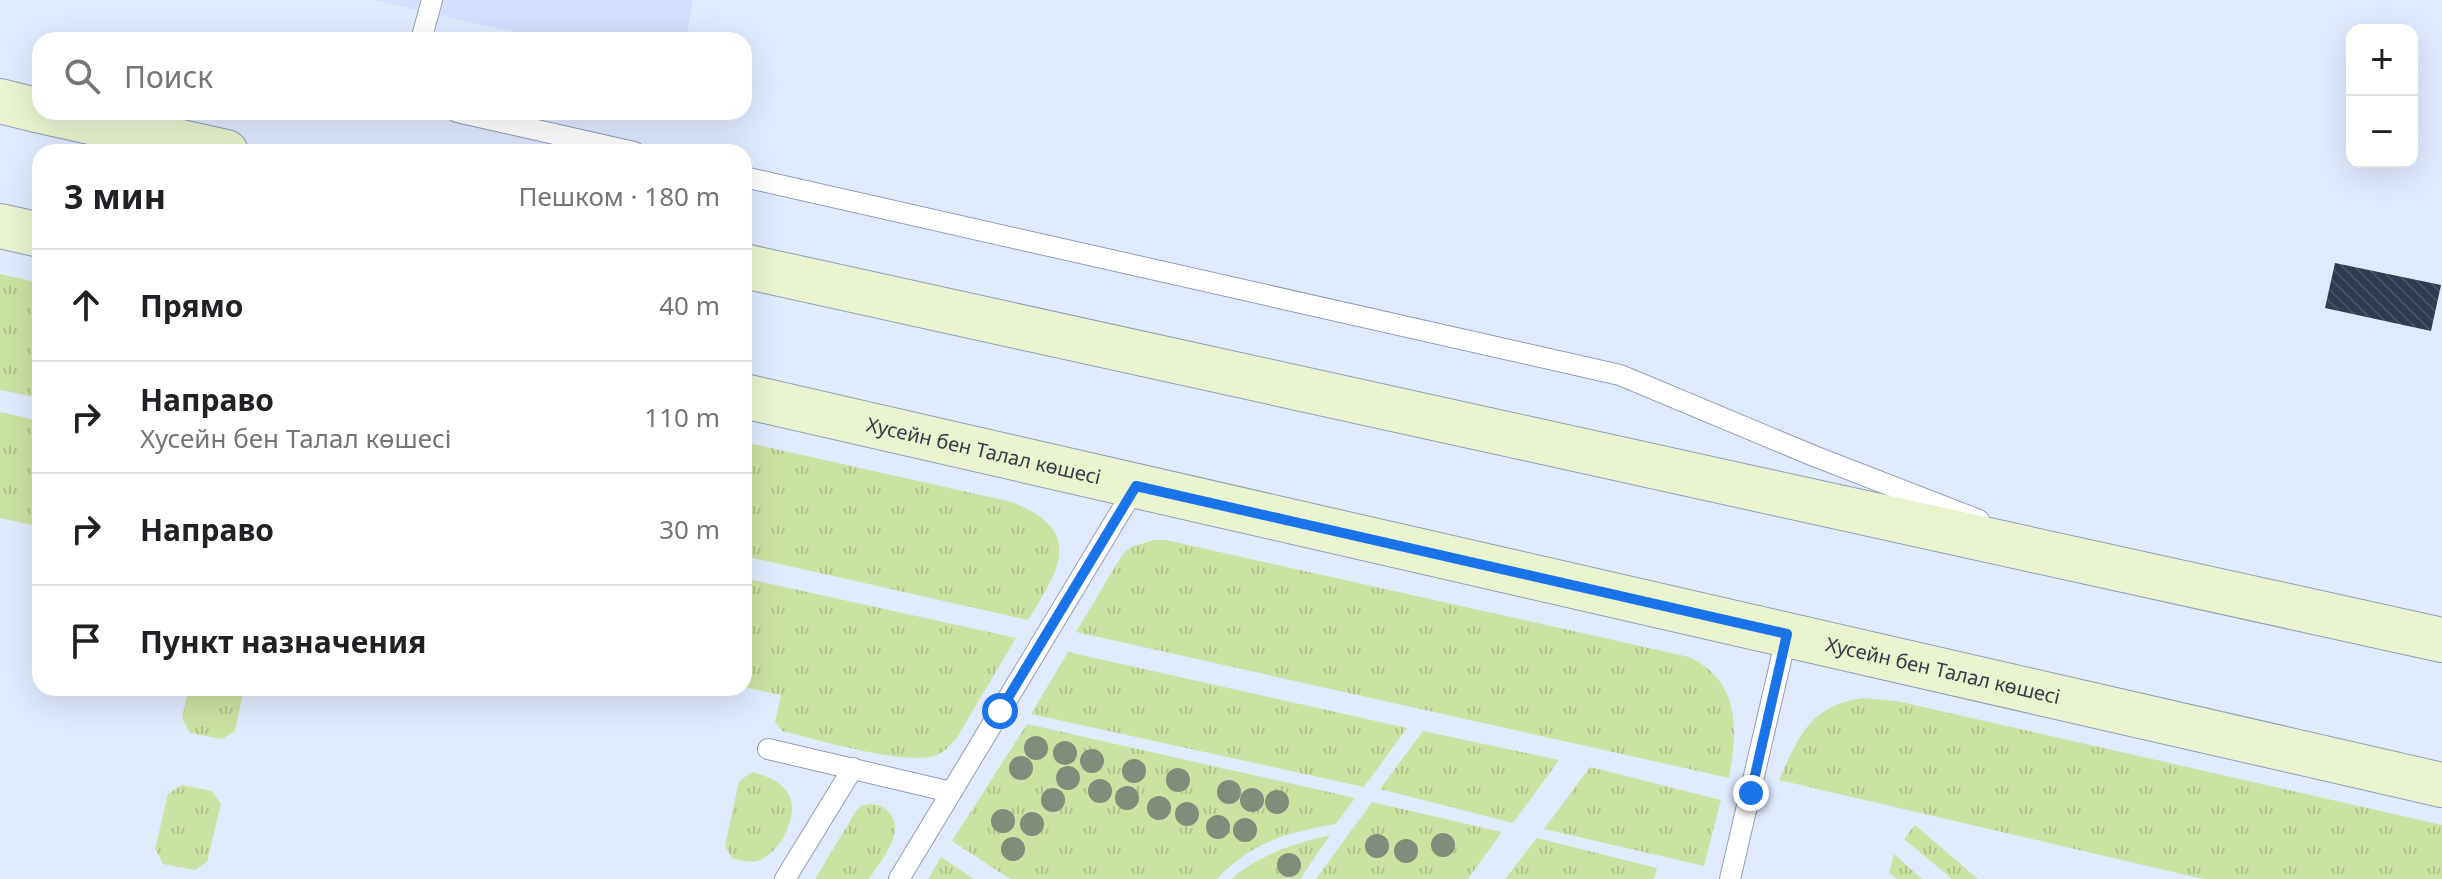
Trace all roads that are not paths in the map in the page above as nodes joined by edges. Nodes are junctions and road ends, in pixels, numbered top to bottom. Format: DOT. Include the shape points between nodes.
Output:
graph roads {
  1 [pos="432,0"];
  2 [pos="423,32"];
  3 [pos="0,101"];
  4 [pos="32,109"];
  5 [pos="81,120"];
  6 [pos="492,120"];
  7 [pos="190,144"];
  8 [pos="599,144"];
  9 [pos="752,179"];
  10 [pos="0,226"];
  11 [pos="32,233"];
  12 [pos="752,268"];
  13 [pos="752,398"];
  14 [pos="1136,486"];
  15 [pos="2079,559"];
  16 [pos="2309,611"];
  17 [pos="2442,620"];
  18 [pos="1787,634"];
  19 [pos="2442,640"];
  20 [pos="768,749"];
  21 [pos="853,768"];
  22 [pos="2442,785"];
  23 [pos="951,792"];
  24 [pos="785,879"];
  25 [pos="899,879"];
  26 [pos="1730,879"];
  1 -- 2 [label="lane"];
  3 -- 4 [label="street"];
  5 -- 7 [label="street"];
  6 -- 8 [label="lane"];
  9 -- 15 [label="lane" via="1620,375"];
  10 -- 11 [label="street"];
  12 -- 15 [label="street"];
  13 -- 14 [label="street, Хусейн бен Талал көшесі"];
  14 -- 18 [label="street, Хусейн бен Талал көшесі"];
  14 -- 23 [label="lane"];
  15 -- 16 [label="street"];
  16 -- 17 [label="street"];
  16 -- 19 [label="street"];
  18 -- 22 [label="street, Хусейн бен Талал көшесі"];
  18 -- 26 [label="lane"];
  20 -- 21 [label="lane"];
  21 -- 23 [label="lane"];
  21 -- 24 [label="lane"];
  23 -- 25 [label="lane"];
}
